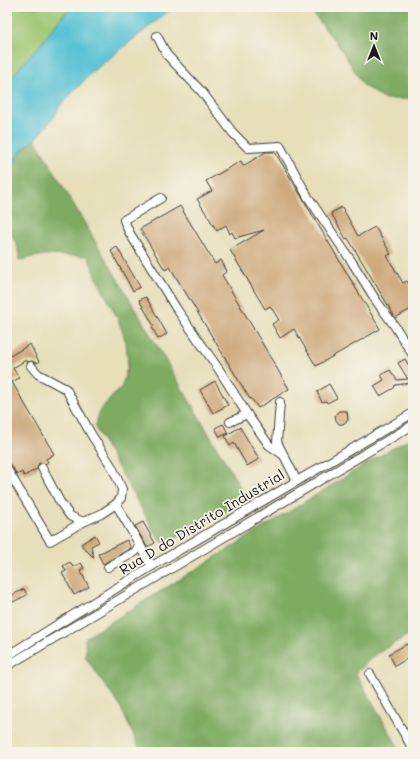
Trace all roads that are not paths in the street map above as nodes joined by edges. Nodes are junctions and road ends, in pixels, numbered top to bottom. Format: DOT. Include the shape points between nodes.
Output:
graph roads {
  1 [pos="157,36"];
  2 [pos="161,198"];
  3 [pos="413,355"];
  4 [pos="31,366"];
  5 [pos="280,402"];
  6 [pos="413,413"];
  7 [pos="247,414"];
  8 [pos="230,422"];
  9 [pos="413,425"];
  10 [pos="282,454"];
  11 [pos="42,468"];
  12 [pos="7,469"];
  13 [pos="297,481"];
  14 [pos="116,504"];
  15 [pos="83,522"];
  16 [pos="140,545"];
  17 [pos="152,566"];
  18 [pos="108,567"];
  19 [pos="7,656"];
  20 [pos="7,666"];
  21 [pos="370,674"];
  22 [pos="413,749"];
  1 -- 3 [label="street" via="167,55 202,92 233,133 248,148 280,146 308,197"];
  2 -- 7 [label="street" via="124,220 172,302"];
  4 -- 14 [label="street" via="38,374 66,389 112,467 122,489 121,498"];
  5 -- 10 [label="street" via="277,442"];
  6 -- 13 [label="street, Rua D do Distrito Industrial"];
  7 -- 8 [label="street"];
  7 -- 10 [label="street" via="269,445"];
  9 -- 20 [label="street, Rua D do Distrito Industrial"];
  10 -- 13 [label="street"];
  11 -- 15 [label="street" via="70,516"];
  12 -- 15 [label="street" via="50,541"];
  13 -- 17 [label="street, Rua D do Distrito Industrial"];
  14 -- 15 [label="street"];
  14 -- 16 [label="street"];
  16 -- 17 [label="street"];
  16 -- 18 [label="street" via="135,552"];
  17 -- 19 [label="street, Rua D do Distrito Industrial"];
  21 -- 22 [label="street"];
}
